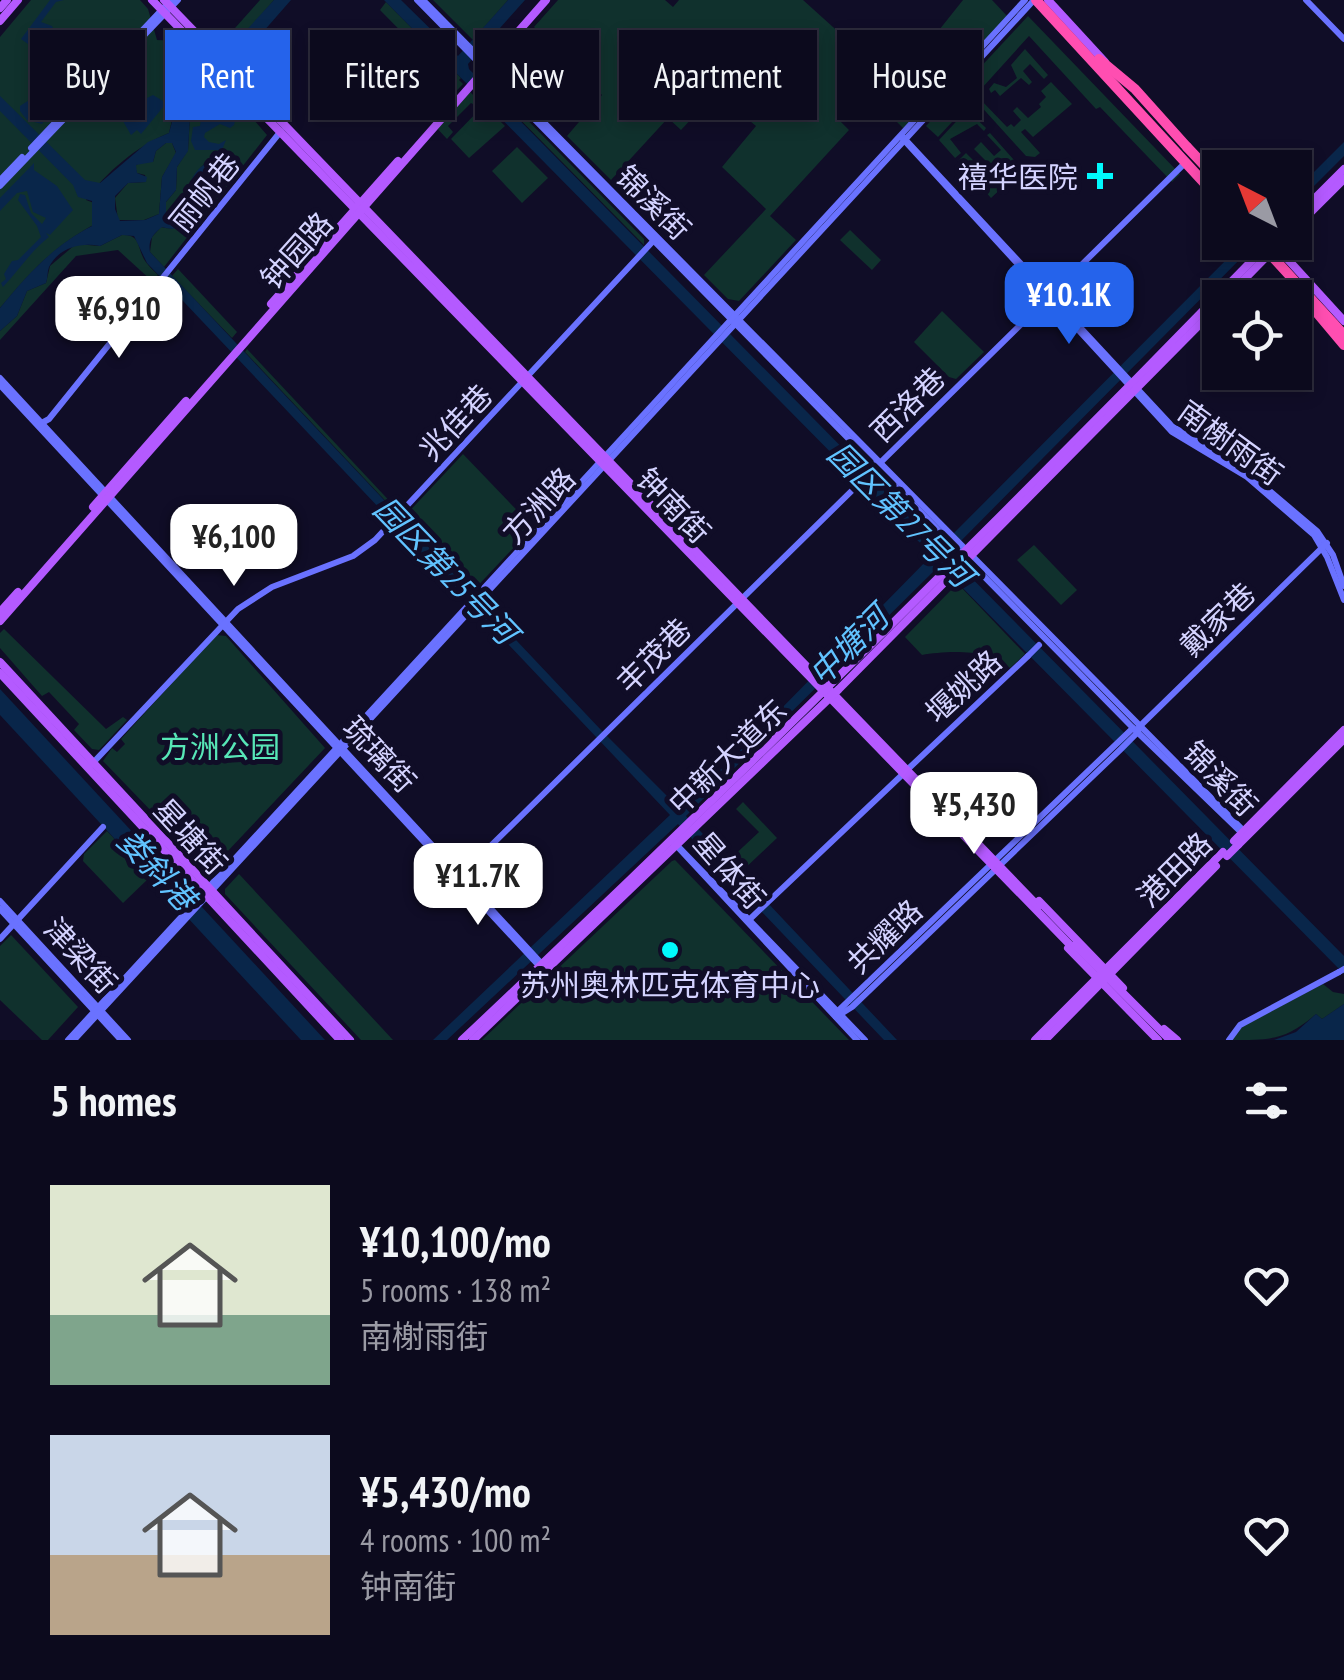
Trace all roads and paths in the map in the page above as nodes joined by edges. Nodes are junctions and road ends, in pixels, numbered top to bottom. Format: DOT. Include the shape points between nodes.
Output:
graph roads {
  1 [pos="7,0"];
  2 [pos="18,0"];
  3 [pos="152,0"];
  4 [pos="420,0"];
  5 [pos="543,0"];
  6 [pos="1036,0"];
  7 [pos="1306,0"];
  8 [pos="168,5"];
  9 [pos="0,8"];
  10 [pos="0,21"];
  11 [pos="514,30"];
  12 [pos="1344,38"];
  13 [pos="475,59"];
  14 [pos="1099,59"];
  15 [pos="475,74"];
  16 [pos="535,120"];
  17 [pos="284,127"];
  18 [pos="904,139"];
  19 [pos="1184,165"];
  20 [pos="1202,165"];
  21 [pos="1202,167"];
  22 [pos="1202,168"];
  23 [pos="1344,169"];
  24 [pos="1344,179"];
  25 [pos="1202,182"];
  26 [pos="0,183"];
  27 [pos="1202,184"];
  28 [pos="1312,201"];
  29 [pos="360,208"];
  30 [pos="1312,211"];
  31 [pos="656,239"];
  32 [pos="1252,260"];
  33 [pos="1255,260"];
  34 [pos="1279,260"];
  35 [pos="1282,260"];
  36 [pos="1240,280"];
  37 [pos="1051,297"];
  38 [pos="1312,305"];
  39 [pos="1202,320"];
  40 [pos="1344,323"];
  41 [pos="734,324"];
  42 [pos="1343,340"];
  43 [pos="0,378"];
  44 [pos="526,380"];
  45 [pos="1130,384"];
  46 [pos="0,385"];
  47 [pos="43,426"];
  48 [pos="606,462"];
  49 [pos="875,468"];
  50 [pos="106,496"];
  51 [pos="1324,545"];
  52 [pos="965,558"];
  53 [pos="1344,586"];
  54 [pos="740,600"];
  55 [pos="1344,600"];
  56 [pos="0,612"];
  57 [pos="0,621"];
  58 [pos="223,622"];
  59 [pos="1045,640"];
  60 [pos="0,662"];
  61 [pos="0,672"];
  62 [pos="823,686"];
  63 [pos="1344,730"];
  64 [pos="1134,732"];
  65 [pos="1344,739"];
  66 [pos="341,748"];
  67 [pos="90,765"];
  68 [pos="905,771"];
  69 [pos="103,828"];
  70 [pos="1240,837"];
  71 [pos="675,844"];
  72 [pos="996,865"];
  73 [pos="459,877"];
  74 [pos="208,892"];
  75 [pos="1028,898"];
  76 [pos="0,901"];
  77 [pos="0,909"];
  78 [pos="750,918"];
  79 [pos="16,922"];
  80 [pos="0,939"];
  81 [pos="539,964"];
  82 [pos="1342,970"];
  83 [pos="1108,972"];
  84 [pos="1099,981"];
  85 [pos="98,1011"];
  86 [pos="839,1015"];
  87 [pos="124,1039"];
  88 [pos="71,1040"];
  89 [pos="340,1040"];
  90 [pos="350,1040"];
  91 [pos="462,1040"];
  92 [pos="474,1040"];
  93 [pos="861,1040"];
  94 [pos="1035,1040"];
  95 [pos="1045,1040"];
  96 [pos="1167,1040"];
  97 [pos="1229,1040"];
  1 -- 9 [label="main road"];
  2 -- 10 [label="main road"];
  3 -- 8 [label="main road, 钟南街"];
  4 -- 13 [label="main road, 锦溪街"];
  5 -- 11 [label="main road, 钟园路"];
  6 -- 14 [label="highway"];
  6 -- 18 [label="main road, 方洲路"];
  6 -- 19 [label="main road"];
  6 -- 22 [label="main road"];
  6 -- 25 [label="highway"];
  7 -- 12 [label="main road"];
  8 -- 17 [label="main road, 钟南街"];
  8 -- 26 [label="main road"];
  14 -- 20 [label="highway, bridge"];
  14 -- 21 [label="highway, bridge"];
  15 -- 29 [label="main road, 钟园路"];
  16 -- 31 [label="main road, 锦溪街"];
  17 -- 29 [label="main road, 钟南街"];
  17 -- 47 [label="main road, 丽帆巷"];
  18 -- 37 [label="main road, 南榭雨街"];
  18 -- 41 [label="main road, 方洲路"];
  19 -- 27 [label="main road"];
  19 -- 37 [label="main road, 西洛巷"];
  23 -- 28 [label="main road"];
  24 -- 30 [label="main road"];
  29 -- 44 [label="main road, 钟南街"];
  29 -- 50 [label="main road, 钟园路"];
  31 -- 41 [label="main road, 锦溪街"];
  31 -- 44 [label="main road, 兆佳巷"];
  32 -- 45 [label="main road, 中新大道东"];
  33 -- 36 [label="main road"];
  34 -- 42 [label="highway, bridge"];
  35 -- 40 [label="highway, bridge"];
  37 -- 45 [label="main road, 南榭雨街"];
  37 -- 49 [label="main road, 西洛巷"];
  38 -- 42 [label="highway"];
  39 -- 45 [label="main road, 中新大道东"];
  41 -- 48 [label="main road, 方洲路"];
  41 -- 49 [label="main road, 锦溪街"];
  43 -- 47 [label="main road, 琉璃街"];
  44 -- 48 [label="main road, 钟南街"];
  44 -- 58 [label="main road, 兆佳巷" via="360,551 262,592"];
  45 -- 51 [label="main road, 南榭雨街" via="1178,438 1258,485"];
  45 -- 52 [label="main road, 中新大道东"];
  46 -- 47 [label="main road, 琉璃街"];
  47 -- 50 [label="main road, 琉璃街"];
  48 -- 54 [label="main road, 钟南街"];
  48 -- 66 [label="main road, 方洲路"];
  49 -- 52 [label="main road, 锦溪街"];
  49 -- 54 [label="main road, 丰茂巷"];
  50 -- 56 [label="main road, 钟园路"];
  50 -- 57 [label="main road, 钟园路"];
  50 -- 58 [label="main road, 琉璃街"];
  51 -- 53 [label="main road, 南榭雨街"];
  51 -- 55 [label="main road, 南榭雨街"];
  51 -- 64 [label="main road, 戴家巷"];
  52 -- 59 [label="main road, 锦溪街"];
  52 -- 62 [label="main road, 中新大道东"];
  54 -- 62 [label="main road, 钟南街"];
  54 -- 73 [label="main road, 丰茂巷"];
  58 -- 66 [label="main road, 琉璃街"];
  58 -- 67 [label="main road, 兆佳巷"];
  59 -- 64 [label="main road, 锦溪街"];
  59 -- 68 [label="main road, 堰姚路, bridge"];
  60 -- 67 [label="main road, 星塘街"];
  61 -- 67 [label="main road, 星塘街"];
  62 -- 68 [label="main road, 钟南街"];
  62 -- 71 [label="main road, 中新大道东"];
  63 -- 70 [label="main road, 港田路"];
  64 -- 70 [label="main road, 锦溪街"];
  64 -- 72 [label="main road, 共耀路"];
  65 -- 70 [label="main road, 港田路"];
  66 -- 73 [label="main road, 琉璃街"];
  66 -- 74 [label="main road, 方洲路"];
  67 -- 74 [label="main road, 星塘街"];
  68 -- 72 [label="main road, 钟南街"];
  68 -- 78 [label="main road, 堰姚路"];
  69 -- 79 [label="main road"];
  70 -- 83 [label="main road, 港田路, bridge"];
  71 -- 78 [label="main road, 星体街"];
  71 -- 81 [label="main road, 中新大道东"];
  71 -- 86 [label="main road, 星体街"];
  72 -- 75 [label="main road, 钟南街"];
  72 -- 86 [label="main road, 共耀路"];
  73 -- 81 [label="main road, 琉璃街"];
  74 -- 85 [label="main road, 方洲路"];
  74 -- 89 [label="main road, 星塘街"];
  74 -- 90 [label="main road, 星塘街"];
  75 -- 83 [label="main road"];
  75 -- 84 [label="main road"];
  75 -- 96 [label="main road, 钟南街, bridge"];
  76 -- 79 [label="main road, 津梁街"];
  77 -- 79 [label="main road, 津梁街"];
  78 -- 86 [label="main road, 星体街"];
  79 -- 80 [label="main road"];
  79 -- 85 [label="main road, 津梁街"];
  81 -- 91 [label="main road, 中新大道东"];
  81 -- 92 [label="main road, 中新大道东"];
  82 -- 97 [label="main road" via="1240,1025"];
  83 -- 84 [label="main road, 港田路"];
  83 -- 96 [label="main road, bridge"];
  84 -- 94 [label="main road, 港田路"];
  84 -- 95 [label="main road, 港田路"];
  84 -- 96 [label="main road" via="1145,1028"];
  85 -- 87 [label="main road, 津梁街"];
  85 -- 88 [label="main road, 方洲路"];
  86 -- 93 [label="main road, 星体街"];
}
